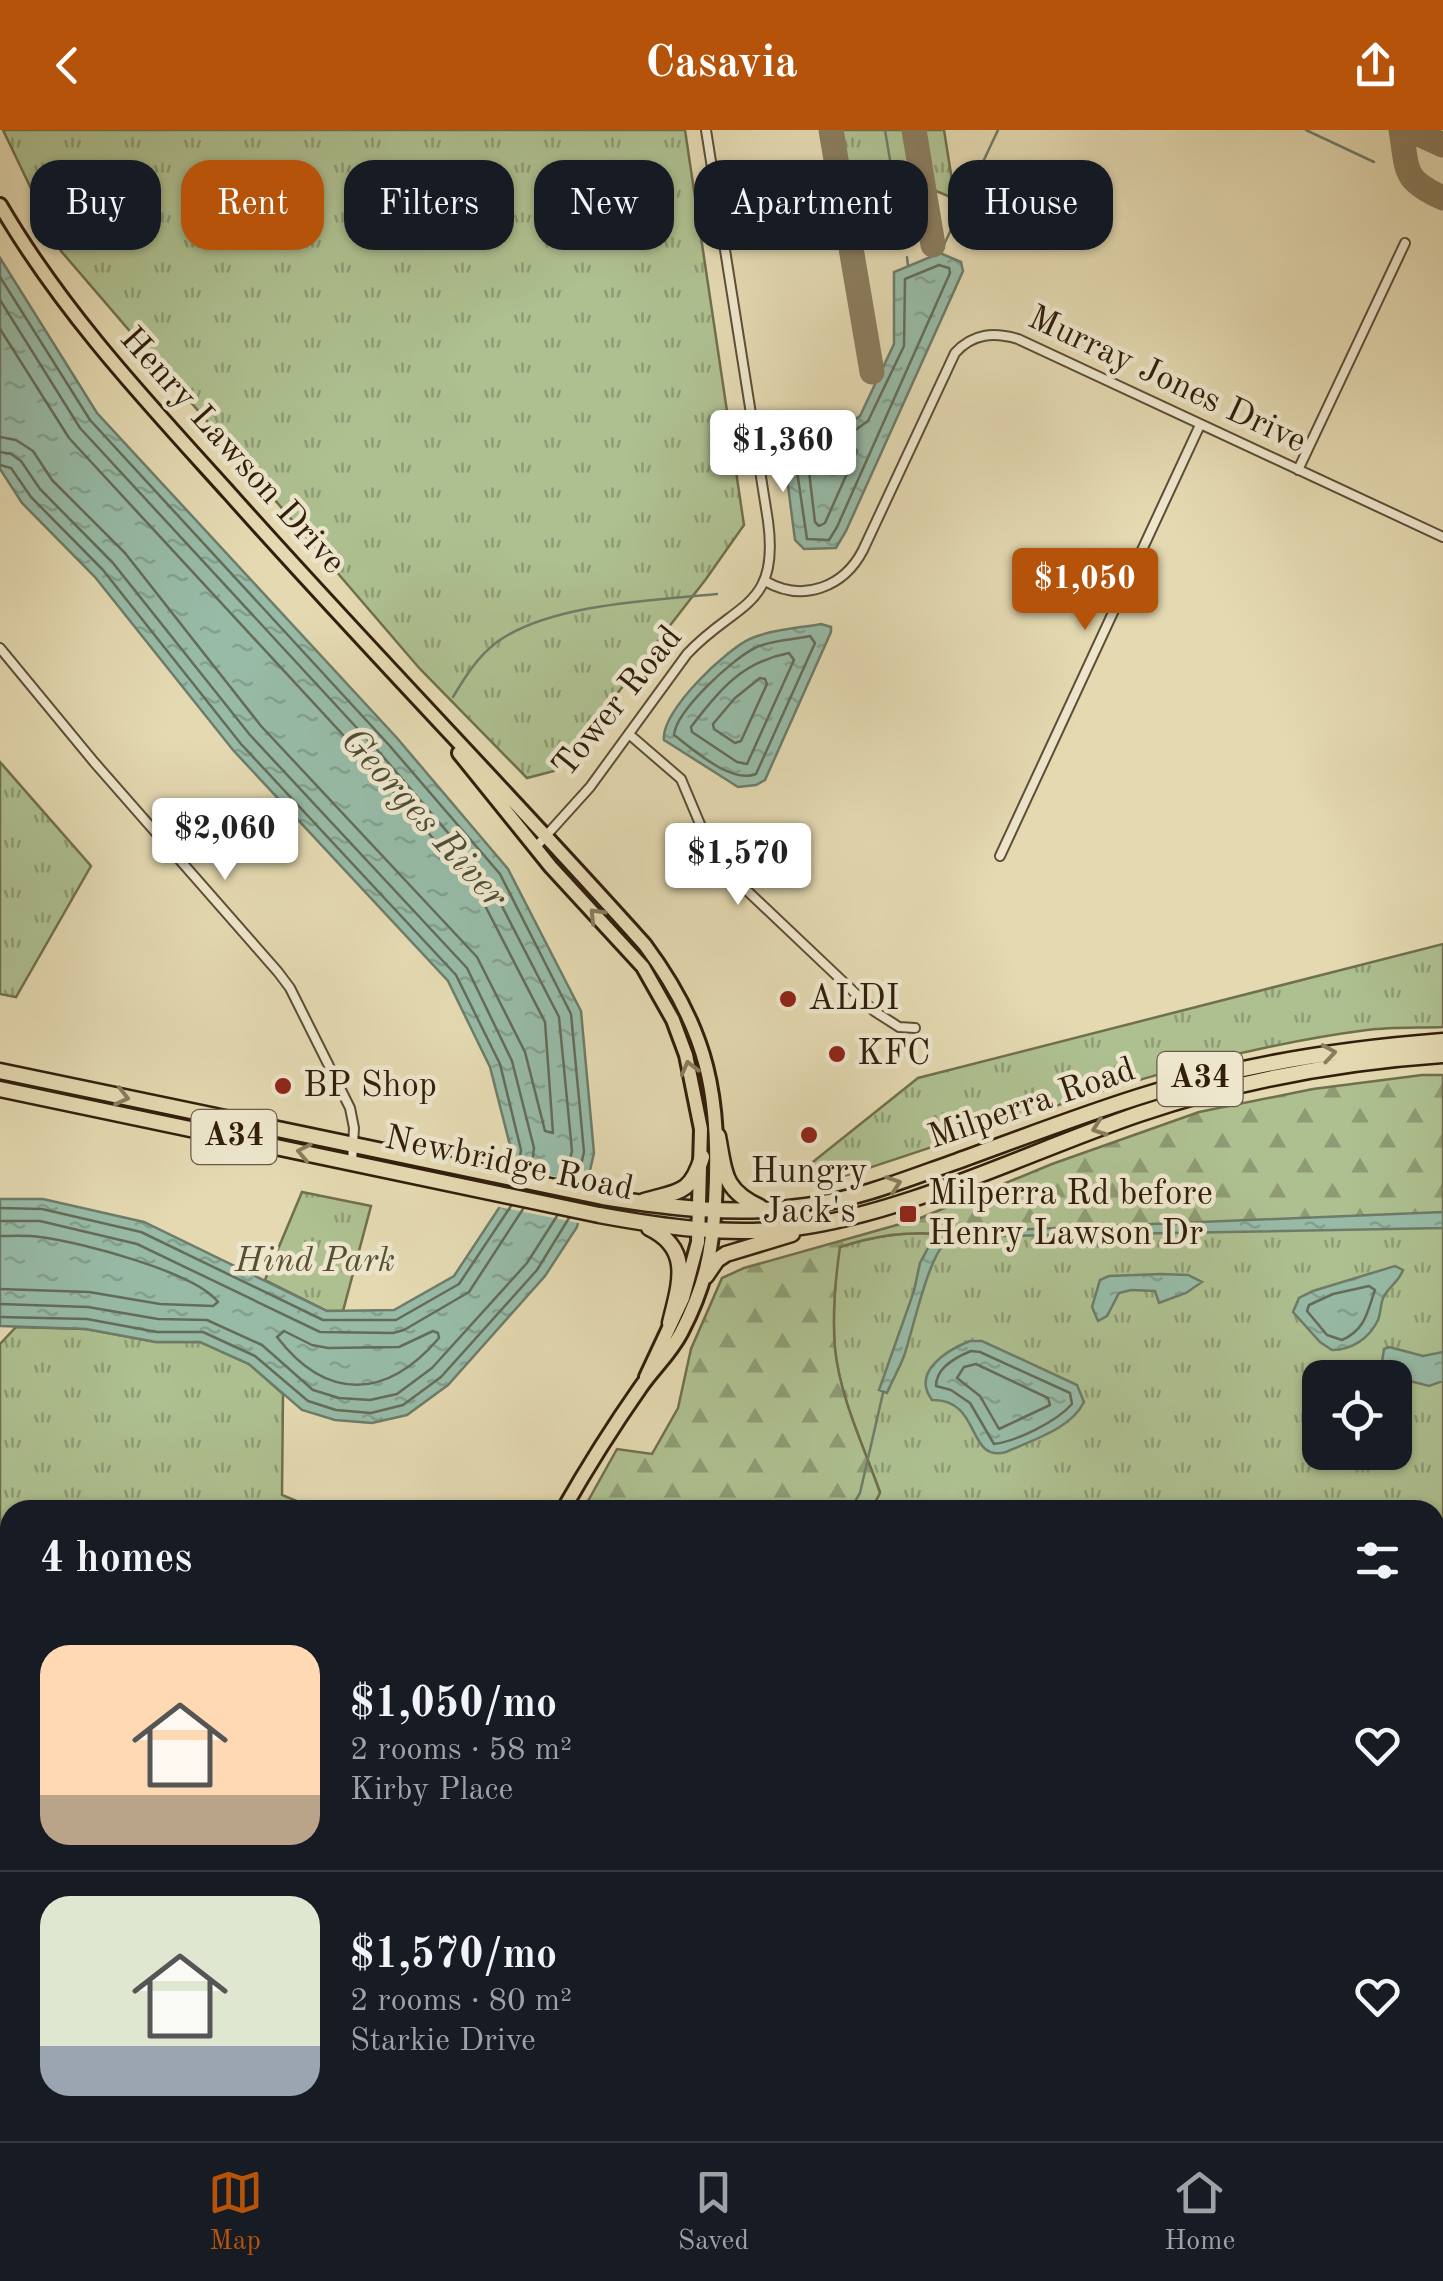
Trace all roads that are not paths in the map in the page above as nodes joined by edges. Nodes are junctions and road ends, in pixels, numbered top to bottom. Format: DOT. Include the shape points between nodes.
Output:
graph roads {
  1 [pos="706,130"];
  2 [pos="0,205"];
  3 [pos="1404,243"];
  4 [pos="1200,424"];
  5 [pos="1298,470"];
  6 [pos="1443,537"];
  7 [pos="765,581"];
  8 [pos="2,654"];
  9 [pos="630,735"];
  10 [pos="540,842"];
  11 [pos="1000,856"];
  12 [pos="915,1028"];
  13 [pos="1443,1041"];
  14 [pos="1443,1056"];
  15 [pos="0,1072"];
  16 [pos="0,1089"];
  17 [pos="718,1136"];
  18 [pos="352,1146"];
  19 [pos="702,1158"];
  20 [pos="352,1162"];
  21 [pos="638,1203"];
  22 [pos="765,1210"];
  23 [pos="707,1211"];
  24 [pos="840,1219"];
  25 [pos="631,1221"];
  26 [pos="706,1231"];
  27 [pos="706,1276"];
  28 [pos="670,1323"];
  29 [pos="644,1382"];
  30 [pos="569,1500"];
  1 -- 7 [label="street" via="772,547"];
  2 -- 10 [label="main road, Henry Lawson Drive" via="43,275 117,369"];
  3 -- 5 [label="street"];
  4 -- 5 [label="street, Murray Jones Drive"];
  4 -- 7 [label="street, Murray Jones Drive" via="1018,340 996,334 973,338 950,361 848,574 828,586 794,591"];
  4 -- 11 [label="street"];
  5 -- 6 [label="street, Murray Jones Drive"];
  7 -- 9 [label="street, Tower Road" via="745,608 686,654"];
  8 -- 18 [label="street" via="290,988 350,1108"];
  9 -- 10 [label="street, Tower Road"];
  9 -- 12 [label="street" via="682,780 721,866 874,1011 899,1027"];
  10 -- 17 [label="main road, Henry Lawson Drive" via="645,945 677,992 707,1067"];
  19 -- 10 [label="main road, Henry Lawson Drive, one-way" via="690,1072 673,1020 626,946"];
  22 -- 13 [label="highway, Milperra Road / A34, one-way" via="875,1190 1194,1081 1324,1054"];
  14 -- 24 [label="highway, Milperra Road / A34, one-way" via="1308,1071 1192,1098"];
  15 -- 18 [label="highway, Newbridge Road / A34, one-way"];
  20 -- 16 [label="highway, Newbridge Road / A34, one-way"];
  17 -- 22 [label="highway" via="730,1188"];
  17 -- 23 [label="main road, Henry Lawson Drive"];
  18 -- 20 [label="street"];
  18 -- 21 [label="highway, Newbridge Road / A34"];
  19 -- 21 [label="highway" via="683,1190"];
  19 -- 23 [label="main road, Henry Lawson Drive"];
  20 -- 25 [label="highway, Newbridge Road / A34"];
  21 -- 23 [label="highway, Newbridge Road / A34"];
  22 -- 23 [label="highway, Milperra Road / A34"];
  23 -- 26 [label="main road, Henry Lawson Drive"];
  24 -- 26 [label="highway, Milperra Road / A34"];
  24 -- 27 [label="highway" via="726,1254"];
  25 -- 26 [label="highway, Newbridge Road / A34"];
  25 -- 28 [label="highway" via="665,1236 675,1249 679,1279"];
  26 -- 27 [label="main road, Henry Lawson Drive"];
  26 -- 28 [label="main road, Henry Lawson Drive"];
  27 -- 29 [label="main road, Henry Lawson Drive" via="679,1337"];
  28 -- 29 [label="main road, Henry Lawson Drive"];
  29 -- 30 [label="main road, Henry Lawson Drive"];
}
